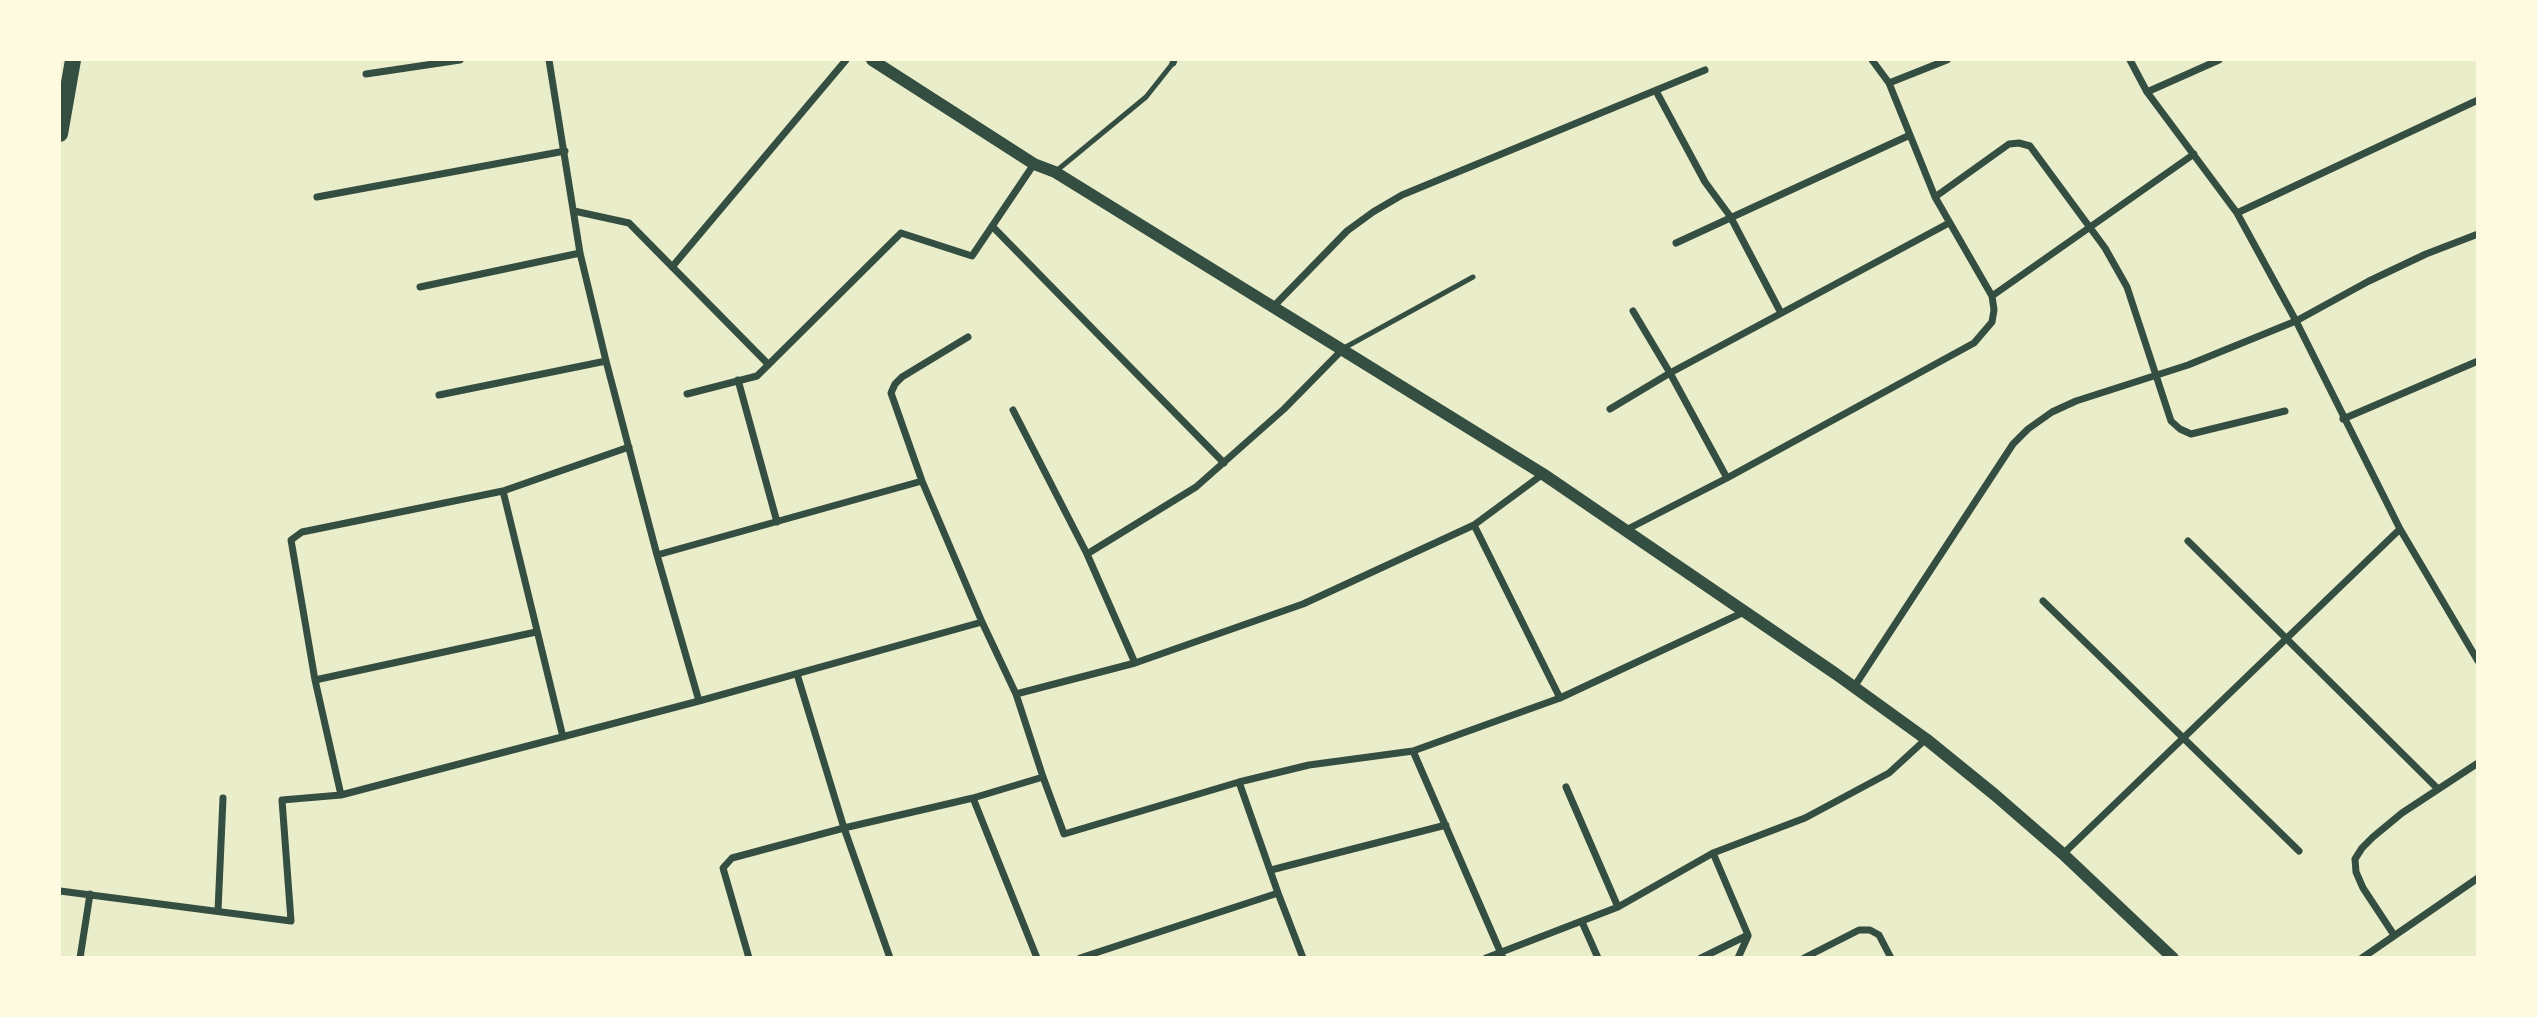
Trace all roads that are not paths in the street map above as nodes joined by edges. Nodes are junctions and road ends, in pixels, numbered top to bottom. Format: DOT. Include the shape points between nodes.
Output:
graph roads {
  1 [pos="73,60"];
  2 [pos="460,60"];
  3 [pos="550,60"];
  4 [pos="846,60"];
  5 [pos="874,60"];
  6 [pos="1872,60"];
  7 [pos="1947,60"];
  8 [pos="2130,60"];
  9 [pos="2219,60"];
  10 [pos="1173,61"];
  11 [pos="1704,70"];
  12 [pos="366,74"];
  13 [pos="1889,83"];
  14 [pos="1656,91"];
  15 [pos="2147,92"];
  16 [pos="2477,100"];
  17 [pos="60,134"];
  18 [pos="1910,135"];
  19 [pos="565,150"];
  20 [pos="2194,154"];
  21 [pos="1034,164"];
  22 [pos="1055,172"];
  23 [pos="317,197"];
  24 [pos="1935,197"];
  25 [pos="574,211"];
  26 [pos="2237,214"];
  27 [pos="1730,216"];
  28 [pos="1949,223"];
  29 [pos="992,226"];
  30 [pos="2089,227"];
  31 [pos="2477,234"];
  32 [pos="1676,243"];
  33 [pos="580,253"];
  34 [pos="672,267"];
  35 [pos="1473,277"];
  36 [pos="420,287"];
  37 [pos="1992,296"];
  38 [pos="1273,308"];
  39 [pos="1633,311"];
  40 [pos="1781,313"];
  41 [pos="2296,321"];
  42 [pos="968,337"];
  43 [pos="1342,350"];
  44 [pos="606,361"];
  45 [pos="2477,362"];
  46 [pos="767,363"];
  47 [pos="1670,373"];
  48 [pos="2158,374"];
  49 [pos="738,380"];
  50 [pos="687,394"];
  51 [pos="439,395"];
  52 [pos="1610,409"];
  53 [pos="1013,410"];
  54 [pos="2285,411"];
  55 [pos="2343,419"];
  56 [pos="629,447"];
  57 [pos="1224,463"];
  58 [pos="1543,474"];
  59 [pos="1727,478"];
  60 [pos="922,481"];
  61 [pos="503,491"];
  62 [pos="777,522"];
  63 [pos="1474,525"];
  64 [pos="2400,529"];
  65 [pos="1626,530"];
  66 [pos="2188,541"];
  67 [pos="1087,554"];
  68 [pos="657,555"];
  69 [pos="2043,601"];
  70 [pos="1744,612"];
  71 [pos="982,622"];
  72 [pos="536,632"];
  73 [pos="2286,638"];
  74 [pos="2477,661"];
  75 [pos="1135,663"];
  76 [pos="797,674"];
  77 [pos="315,680"];
  78 [pos="1854,687"];
  79 [pos="1016,694"];
  80 [pos="1560,698"];
  81 [pos="699,701"];
  82 [pos="563,737"];
  83 [pos="2185,737"];
  84 [pos="1926,738"];
  85 [pos="1413,751"];
  86 [pos="2477,763"];
  87 [pos="1043,777"];
  88 [pos="1239,782"];
  89 [pos="1566,787"];
  90 [pos="2438,789"];
  91 [pos="341,796"];
  92 [pos="223,798"];
  93 [pos="972,798"];
  94 [pos="1446,825"];
  95 [pos="844,828"];
  96 [pos="2299,851"];
  97 [pos="1713,853"];
  98 [pos="2063,854"];
  99 [pos="1271,870"];
  100 [pos="2477,878"];
  101 [pos="60,891"];
  102 [pos="1278,893"];
  103 [pos="90,894"];
  104 [pos="1618,906"];
  105 [pos="218,911"];
  106 [pos="1581,922"];
  107 [pos="1748,935"];
  108 [pos="2394,935"];
  109 [pos="1502,955"];
  110 [pos="80,957"];
  111 [pos="749,957"];
  112 [pos="890,957"];
  113 [pos="1037,957"];
  114 [pos="1080,957"];
  115 [pos="1303,957"];
  116 [pos="1486,957"];
  117 [pos="1598,957"];
  118 [pos="1702,957"];
  119 [pos="1738,957"];
  120 [pos="1804,957"];
  121 [pos="1891,957"];
  122 [pos="2173,957"];
  123 [pos="2362,957"];
  1 -- 17 [label="main road"];
  2 -- 12 [label="street"];
  3 -- 19 [label="street"];
  4 -- 34 [label="street"];
  5 -- 21 [label="street"];
  6 -- 13 [label="street"];
  7 -- 13 [label="street"];
  8 -- 15 [label="street"];
  9 -- 15 [label="street"];
  10 -- 22 [label="lane" via="1146,97"];
  11 -- 14 [label="street"];
  13 -- 18 [label="street"];
  14 -- 27 [label="street" via="1705,182"];
  14 -- 38 [label="street" via="1402,195 1347,231"];
  15 -- 20 [label="street"];
  16 -- 26 [label="street"];
  18 -- 24 [label="street"];
  18 -- 27 [label="street"];
  19 -- 23 [label="street"];
  19 -- 25 [label="street"];
  20 -- 26 [label="street"];
  20 -- 30 [label="street"];
  21 -- 22 [label="street"];
  21 -- 29 [label="street"];
  22 -- 38 [label="street"];
  24 -- 28 [label="street"];
  24 -- 30 [label="street" via="1994,153 2019,143 2030,146"];
  25 -- 33 [label="street"];
  25 -- 34 [label="street" via="629,223"];
  26 -- 41 [label="street"];
  27 -- 32 [label="street"];
  27 -- 40 [label="street"];
  28 -- 37 [label="street"];
  28 -- 40 [label="street"];
  29 -- 46 [label="street" via="972,256 901,233"];
  29 -- 57 [label="street"];
  30 -- 37 [label="street"];
  30 -- 48 [label="street" via="2127,287"];
  31 -- 41 [label="street" via="2369,281"];
  33 -- 36 [label="street"];
  33 -- 44 [label="street"];
  34 -- 46 [label="street"];
  35 -- 43 [label="lane"];
  37 -- 59 [label="street" via="1992,322 1973,343"];
  38 -- 43 [label="street"];
  39 -- 47 [label="street"];
  40 -- 47 [label="street"];
  41 -- 48 [label="street"];
  41 -- 55 [label="street"];
  42 -- 60 [label="street" via="902,377 891,393"];
  43 -- 57 [label="street"];
  43 -- 58 [label="street"];
  44 -- 51 [label="street"];
  44 -- 56 [label="street"];
  45 -- 55 [label="street"];
  46 -- 49 [label="street" via="757,376"];
  47 -- 52 [label="street"];
  47 -- 59 [label="street"];
  48 -- 54 [label="street" via="2171,421 2191,434"];
  48 -- 78 [label="street" via="2052,412 2013,444"];
  49 -- 50 [label="street"];
  49 -- 62 [label="street"];
  53 -- 67 [label="street"];
  55 -- 64 [label="street"];
  56 -- 61 [label="street"];
  56 -- 68 [label="street"];
  57 -- 67 [label="street" via="1196,487"];
  58 -- 63 [label="street"];
  58 -- 65 [label="street"];
  59 -- 65 [label="street"];
  60 -- 62 [label="street"];
  60 -- 71 [label="street"];
  61 -- 72 [label="street"];
  61 -- 77 [label="street" via="295,535 291,540"];
  62 -- 68 [label="street"];
  63 -- 75 [label="street" via="1303,604"];
  63 -- 80 [label="street"];
  64 -- 73 [label="street"];
  64 -- 74 [label="street"];
  65 -- 70 [label="street"];
  66 -- 73 [label="street"];
  67 -- 75 [label="street"];
  68 -- 81 [label="street"];
  69 -- 83 [label="street"];
  70 -- 78 [label="street"];
  70 -- 80 [label="street"];
  71 -- 76 [label="street"];
  71 -- 79 [label="street"];
  72 -- 77 [label="street"];
  72 -- 82 [label="street"];
  73 -- 83 [label="street"];
  73 -- 90 [label="street"];
  75 -- 79 [label="street"];
  76 -- 81 [label="street"];
  76 -- 95 [label="street"];
  77 -- 91 [label="street"];
  78 -- 84 [label="street"];
  79 -- 87 [label="street"];
  80 -- 85 [label="street"];
  81 -- 82 [label="street"];
  82 -- 91 [label="street"];
  83 -- 96 [label="street"];
  83 -- 98 [label="street"];
  84 -- 97 [label="street" via="1889,773 1854,793 1805,818"];
  84 -- 98 [label="street"];
  85 -- 88 [label="street" via="1309,765"];
  85 -- 94 [label="street"];
  86 -- 90 [label="street"];
  87 -- 88 [label="street" via="1064,834"];
  87 -- 93 [label="street"];
  88 -- 99 [label="street"];
  89 -- 104 [label="street"];
  90 -- 108 [label="street" via="2373,836 2356,859 2363,888"];
  91 -- 105 [label="street" via="282,800 291,921"];
  92 -- 105 [label="street"];
  93 -- 95 [label="street"];
  93 -- 113 [label="street"];
  94 -- 99 [label="street"];
  94 -- 109 [label="street"];
  95 -- 111 [label="street" via="726,862 723,868"];
  95 -- 112 [label="street"];
  97 -- 104 [label="street"];
  97 -- 107 [label="street"];
  98 -- 122 [label="street"];
  99 -- 102 [label="street"];
  100 -- 108 [label="street"];
  101 -- 103 [label="street"];
  102 -- 114 [label="street"];
  102 -- 115 [label="street"];
  103 -- 105 [label="street"];
  103 -- 110 [label="street"];
  104 -- 106 [label="street"];
  106 -- 109 [label="street"];
  106 -- 117 [label="street"];
  107 -- 118 [label="street"];
  107 -- 119 [label="street"];
  108 -- 123 [label="street"];
  109 -- 116 [label="street"];
  120 -- 121 [label="street" via="1859,930 1870,930 1879,935"];
}
